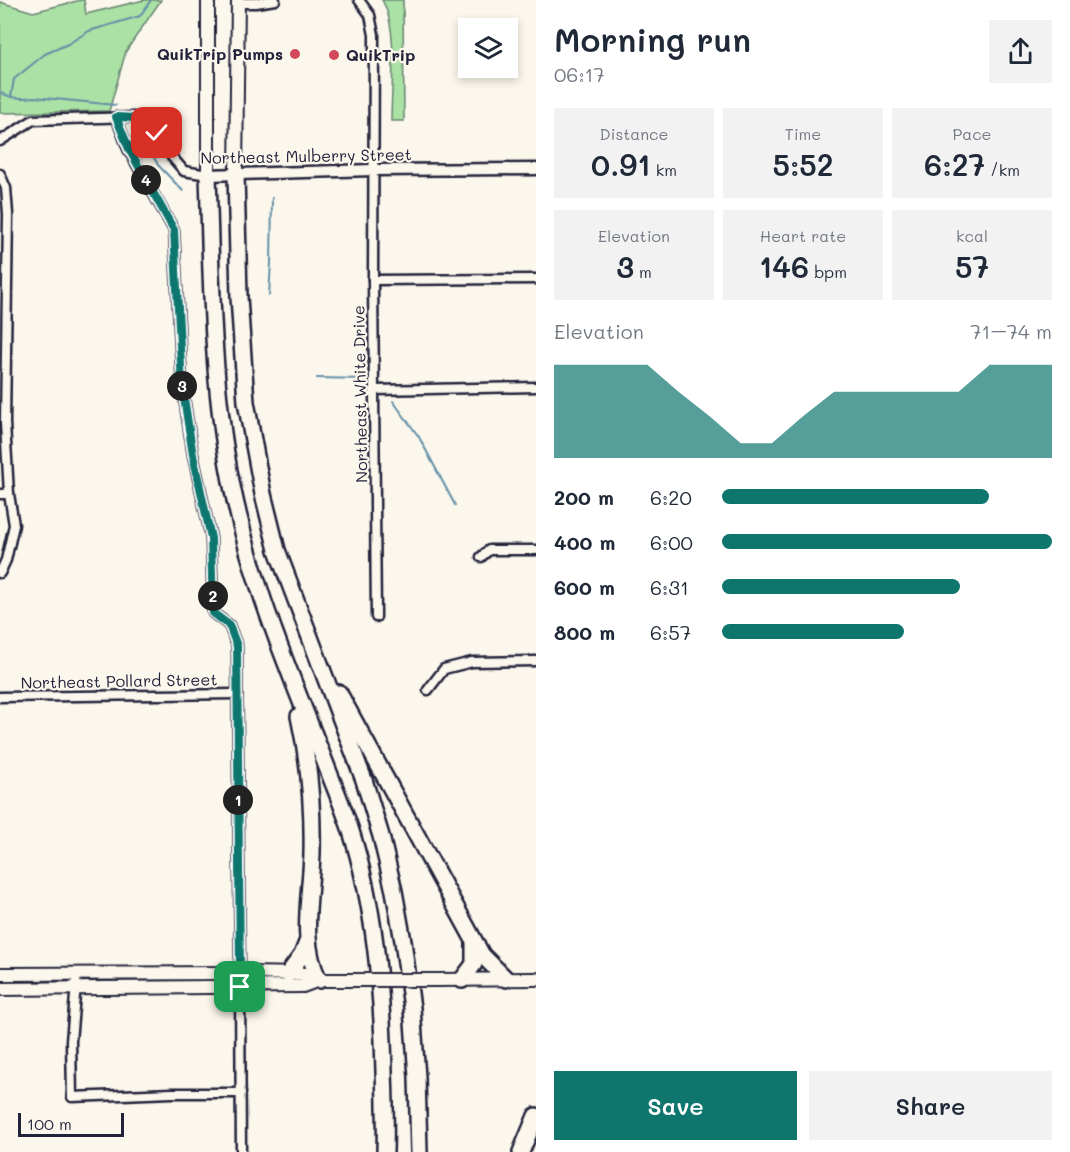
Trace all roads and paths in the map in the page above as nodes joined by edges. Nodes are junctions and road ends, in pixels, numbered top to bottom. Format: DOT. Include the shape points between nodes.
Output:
graph roads {
  1 [pos="208,0"];
  2 [pos="275,0"];
  3 [pos="359,0"];
  4 [pos="238,1"];
  5 [pos="116,117"];
  6 [pos="0,141"];
  7 [pos="536,169"];
  8 [pos="373,170"];
  9 [pos="0,174"];
  10 [pos="236,174"];
  11 [pos="208,175"];
  12 [pos="536,279"];
  13 [pos="373,280"];
  14 [pos="2,358"];
  15 [pos="536,387"];
  16 [pos="375,390"];
  17 [pos="4,494"];
  18 [pos="536,550"];
  19 [pos="481,557"];
  20 [pos="0,573"];
  21 [pos="376,617"];
  22 [pos="305,628"];
  23 [pos="536,661"];
  24 [pos="290,672"];
  25 [pos="428,690"];
  26 [pos="237,694"];
  27 [pos="0,697"];
  28 [pos="308,940"];
  29 [pos="474,941"];
  30 [pos="77,973"];
  31 [pos="240,973"];
  32 [pos="0,974"];
  33 [pos="288,974"];
  34 [pos="536,979"];
  35 [pos="319,980"];
  36 [pos="462,980"];
  37 [pos="506,980"];
  38 [pos="222,987"];
  39 [pos="240,987"];
  40 [pos="76,988"];
  41 [pos="0,989"];
  42 [pos="241,1093"];
  43 [pos="536,1116"];
  44 [pos="241,1152"];
  45 [pos="385,1152"];
  46 [pos="419,1152"];
  47 [pos="521,1152"];
  1 -- 11 [label="main road"];
  2 -- 4 [label="street"];
  3 -- 8 [label="street, Northeast White Drive" via="370,15 374,35"];
  4 -- 10 [label="main road"];
  5 -- 6 [label="street, Northeast Mulberry Street" via="33,120"];
  5 -- 11 [label="street, Northeast Mulberry Street" via="134,117 149,123 184,171"];
  5 -- 26 [label="street" via="129,149 174,230 182,385 211,538 213,613 229,625 237,646"];
  7 -- 8 [label="street, Northeast Mulberry Street"];
  8 -- 10 [label="street, Northeast Mulberry Street"];
  8 -- 13 [label="street, Northeast White Drive"];
  9 -- 14 [label="street" via="6,188 8,214"];
  10 -- 11 [label="street, Northeast Mulberry Street"];
  10 -- 22 [label="highway" via="238,297 246,402 277,550"];
  11 -- 24 [label="highway" via="213,349 229,468 260,592"];
  12 -- 13 [label="street"];
  13 -- 16 [label="street, Northeast White Drive"];
  14 -- 17 [label="street"];
  15 -- 16 [label="street"];
  16 -- 21 [label="street, Northeast White Drive"];
  17 -- 20 [label="street" via="14,525"];
  18 -- 19 [label="street" via="489,550"];
  22 -- 29 [label="highway"];
  22 -- 46 [label="highway" via="364,780 394,891 412,1008"];
  23 -- 25 [label="street" via="472,662 444,669"];
  24 -- 28 [label="highway" via="310,784"];
  24 -- 45 [label="highway" via="350,828 365,886 381,996"];
  26 -- 27 [label="street, Northeast Pollard Street"];
  26 -- 31 [label="street"];
  28 -- 33 [label="highway"];
  28 -- 35 [label="highway" via="312,966"];
  29 -- 36 [label="highway" via="474,964"];
  29 -- 37 [label="highway"];
  30 -- 31 [label="main road"];
  30 -- 32 [label="main road"];
  30 -- 40 [label="street"];
  31 -- 33 [label="main road"];
  31 -- 38 [label="main road"];
  33 -- 35 [label="main road" via="305,974"];
  34 -- 37 [label="main road"];
  35 -- 36 [label="main road, bridge"];
  35 -- 39 [label="main road" via="303,986"];
  36 -- 37 [label="main road"];
  38 -- 39 [label="main road"];
  38 -- 40 [label="main road"];
  39 -- 42 [label="street"];
  40 -- 41 [label="main road"];
  40 -- 42 [label="street" via="71,1041 72,1097"];
  42 -- 44 [label="street"];
  43 -- 47 [label="highway"];
}
